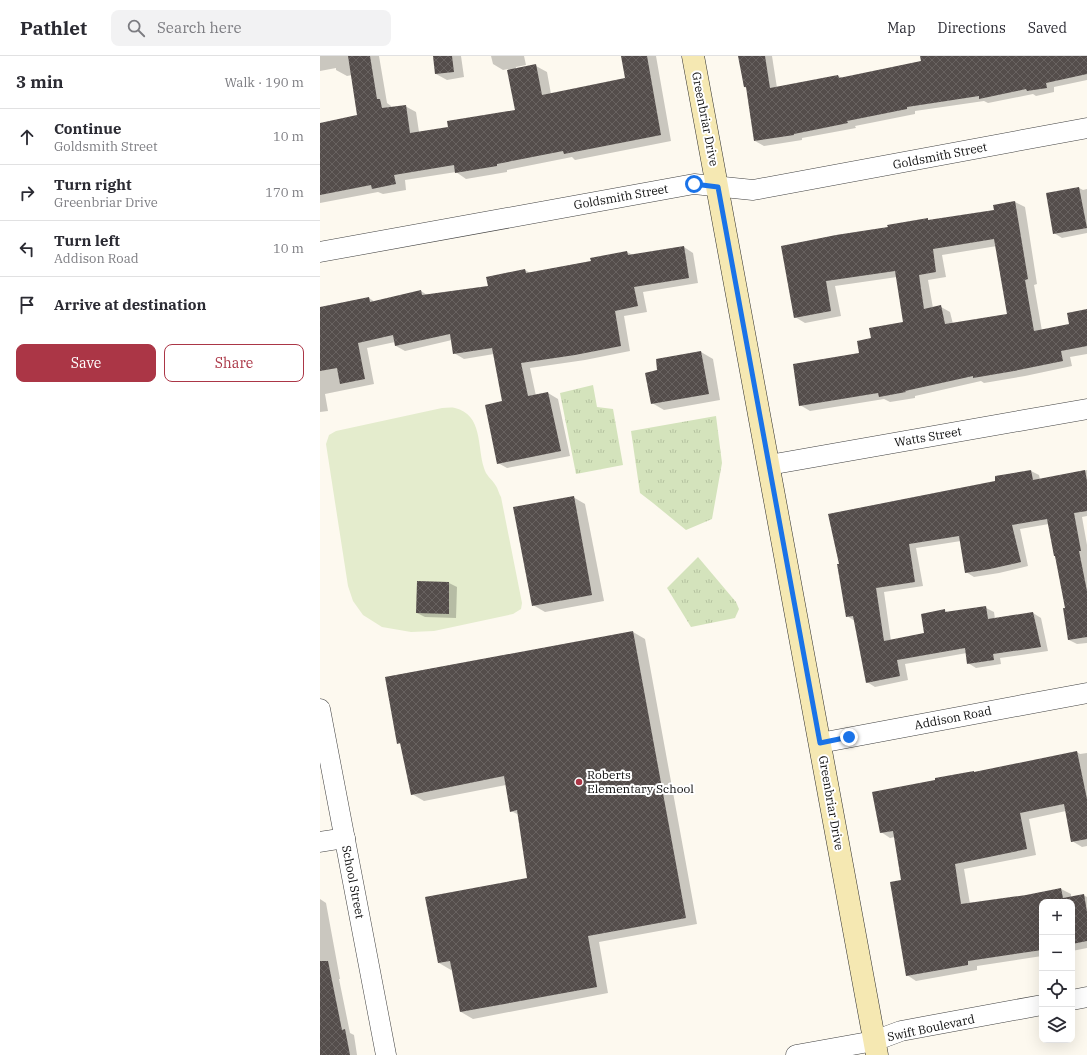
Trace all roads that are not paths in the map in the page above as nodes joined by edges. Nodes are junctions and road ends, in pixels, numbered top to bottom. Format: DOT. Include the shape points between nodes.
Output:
graph roads {
  1 [pos="693,56"];
  2 [pos="1087,128"];
  3 [pos="718,187"];
  4 [pos="320,252"];
  5 [pos="1087,409"];
  6 [pos="769,465"];
  7 [pos="1087,693"];
  8 [pos="320,709"];
  9 [pos="820,743"];
  10 [pos="345,838"];
  11 [pos="320,842"];
  12 [pos="1087,997"];
  13 [pos="1075,999"];
  14 [pos="1039,1006"];
  15 [pos="876,1048"];
  16 [pos="386,1055"];
  17 [pos="796,1055"];
  1 -- 3 [label="main road, Greenbriar Drive"];
  2 -- 3 [label="street, Goldsmith Street" via="753,190"];
  3 -- 4 [label="street, Goldsmith Street" via="694,184"];
  3 -- 6 [label="main road, Greenbriar Drive"];
  5 -- 6 [label="street, Watts Street"];
  6 -- 9 [label="main road, Greenbriar Drive"];
  7 -- 9 [label="street, Addison Road"];
  8 -- 10 [label="street, School Street"];
  9 -- 15 [label="main road, Greenbriar Drive"];
  10 -- 11 [label="street"];
  10 -- 16 [label="street, School Street"];
  12 -- 13 [label="street"];
  14 -- 15 [label="street, Swift Boulevard" via="901,1031"];
  15 -- 17 [label="street, Swift Boulevard"];
}
